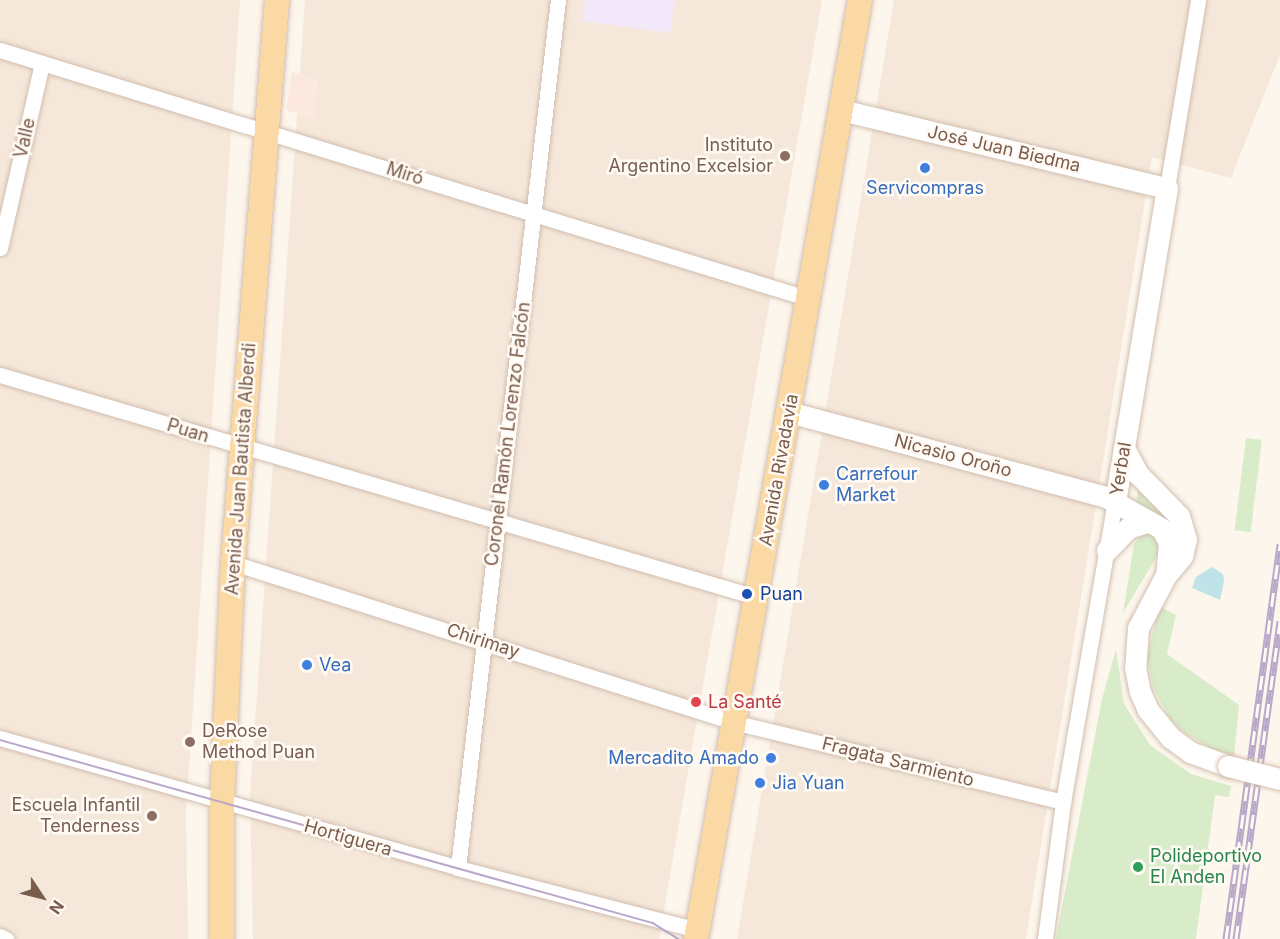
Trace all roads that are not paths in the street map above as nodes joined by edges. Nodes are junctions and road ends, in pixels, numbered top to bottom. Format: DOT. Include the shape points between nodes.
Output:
graph roads {
  1 [pos="277,0"];
  2 [pos="558,0"];
  3 [pos="860,0"];
  4 [pos="1198,0"];
  5 [pos="0,50"];
  6 [pos="42,63"];
  7 [pos="841,110"];
  8 [pos="267,129"];
  9 [pos="1167,188"];
  10 [pos="535,216"];
  11 [pos="0,248"];
  12 [pos="810,299"];
  13 [pos="0,375"];
  14 [pos="789,412"];
  15 [pos="243,448"];
  16 [pos="1124,448"];
  17 [pos="1115,502"];
  18 [pos="1149,521"];
  19 [pos="497,523"];
  20 [pos="1107,550"];
  21 [pos="232,563"];
  22 [pos="1166,575"];
  23 [pos="756,597"];
  24 [pos="483,640"];
  25 [pos="733,722"];
  26 [pos="0,738"];
  27 [pos="1280,779"];
  28 [pos="222,802"];
  29 [pos="1063,802"];
  30 [pos="458,868"];
  31 [pos="697,935"];
  32 [pos="0,936"];
  33 [pos="6,939"];
  34 [pos="222,939"];
  35 [pos="1045,939"];
  1 -- 8 [label="main road, Avenida Juan Bautista Alberdi"];
  2 -- 10 [label="street, Coronel Ramón Lorenzo Falcón"];
  3 -- 7 [label="main road, Avenida Rivadavia"];
  4 -- 9 [label="street, Yerbal"];
  5 -- 6 [label="street, Miró"];
  6 -- 8 [label="street, Miró"];
  6 -- 11 [label="street, Valle"];
  7 -- 9 [label="street, José Juan Biedma"];
  7 -- 12 [label="main road, Avenida Rivadavia"];
  8 -- 10 [label="street, Miró"];
  8 -- 15 [label="main road, Avenida Juan Bautista Alberdi"];
  9 -- 16 [label="street, Yerbal"];
  10 -- 12 [label="street, Miró"];
  10 -- 19 [label="street, Coronel Ramón Lorenzo Falcón"];
  12 -- 14 [label="main road, Avenida Rivadavia"];
  13 -- 15 [label="street, Puan"];
  14 -- 17 [label="street, Nicasio Oroño"];
  14 -- 23 [label="main road, Avenida Rivadavia"];
  15 -- 19 [label="street, Puan"];
  15 -- 21 [label="main road, Avenida Juan Bautista Alberdi"];
  16 -- 17 [label="street, Yerbal"];
  16 -- 22 [label="street" via="1138,474 1168,502 1183,523 1185,548"];
  17 -- 18 [label="street, Nicasio Oroño"];
  17 -- 20 [label="street, Yerbal"];
  18 -- 20 [label="street" via="1128,528"];
  18 -- 22 [label="street, Nicasio Oroño" via="1162,529 1169,543"];
  19 -- 23 [label="street, Puan"];
  19 -- 24 [label="street, Coronel Ramón Lorenzo Falcón"];
  20 -- 29 [label="street, Yerbal"];
  21 -- 24 [label="street, Chirimay"];
  21 -- 28 [label="main road, Avenida Juan Bautista Alberdi"];
  22 -- 27 [label="street, bridge" via="1138,628 1135,667 1148,710 1171,738 1190,752"];
  23 -- 25 [label="main road, Avenida Rivadavia"];
  24 -- 25 [label="street, Chirimay"];
  24 -- 30 [label="street, Coronel Ramón Lorenzo Falcón"];
  25 -- 29 [label="street, Fragata Sarmiento"];
  25 -- 31 [label="main road, Avenida Rivadavia"];
  26 -- 28 [label="street, Hortiguera"];
  28 -- 30 [label="street, Hortiguera"];
  28 -- 34 [label="main road, Avenida Juan Bautista Alberdi"];
  29 -- 35 [label="street, Yerbal"];
  30 -- 31 [label="street, Hortiguera"];
  32 -- 33 [label="street"];
}
